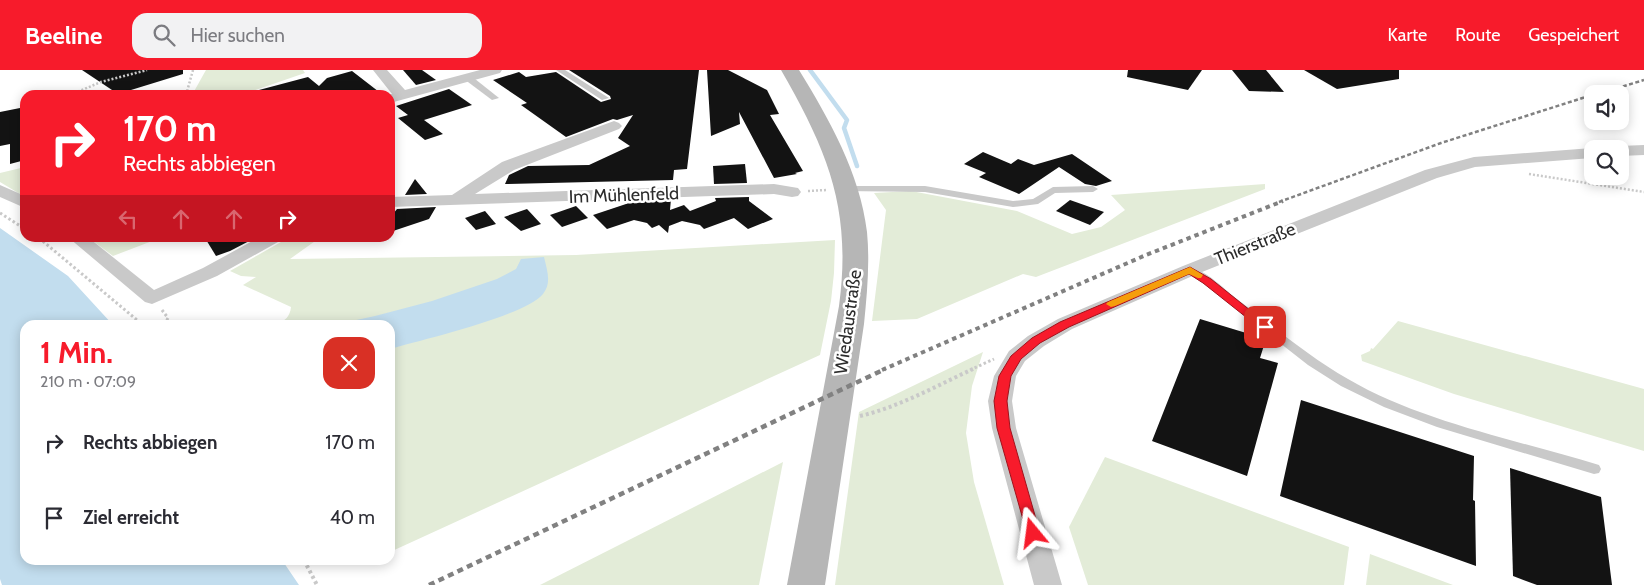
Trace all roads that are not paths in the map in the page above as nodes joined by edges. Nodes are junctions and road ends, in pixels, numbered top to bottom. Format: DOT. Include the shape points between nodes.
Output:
graph roads {
  1 [pos="380,70"];
  2 [pos="495,70"];
  3 [pos="560,70"];
  4 [pos="790,70"];
  5 [pos="467,77"];
  6 [pos="391,90"];
  7 [pos="395,97"];
  8 [pos="495,98"];
  9 [pos="605,98"];
  10 [pos="614,126"];
  11 [pos="1644,150"];
  12 [pos="1629,151"];
  13 [pos="1584,154"];
  14 [pos="839,189"];
  15 [pos="1093,189"];
  16 [pos="0,190"];
  17 [pos="792,192"];
  18 [pos="20,200"];
  19 [pos="456,200"];
  20 [pos="395,202"];
  21 [pos="83,242"];
  22 [pos="264,242"];
  23 [pos="1190,270"];
  24 [pos="1594,469"];
  25 [pos="806,585"];
  26 [pos="1048,585"];
  1 -- 6 [label="street"];
  2 -- 5 [label="street"];
  3 -- 9 [label="lane"];
  4 -- 14 [label="main road, Wiedaustraße" via="819,123"];
  5 -- 7 [label="street"];
  5 -- 8 [label="lane"];
  10 -- 19 [label="street" via="508,166"];
  11 -- 12 [label="street"];
  13 -- 23 [label="street, Thierstraße" via="1474,162 1453,167"];
  14 -- 15 [label="lane" via="925,189 1013,204 1035,202 1053,190"];
  14 -- 25 [label="main road, Wiedaustraße" via="853,219 857,262"];
  16 -- 18 [label="street"];
  17 -- 19 [label="street, Im Mühlenfeld"];
  19 -- 20 [label="street, Im Mühlenfeld"];
  21 -- 22 [label="street" via="152,298 210,272"];
  23 -- 24 [label="lane" via="1312,362 1362,392 1442,424"];
  23 -- 26 [label="street, Thierstraße" via="1064,324 1036,340 1016,356 1005,376 1000,401 1004,428"];
}
